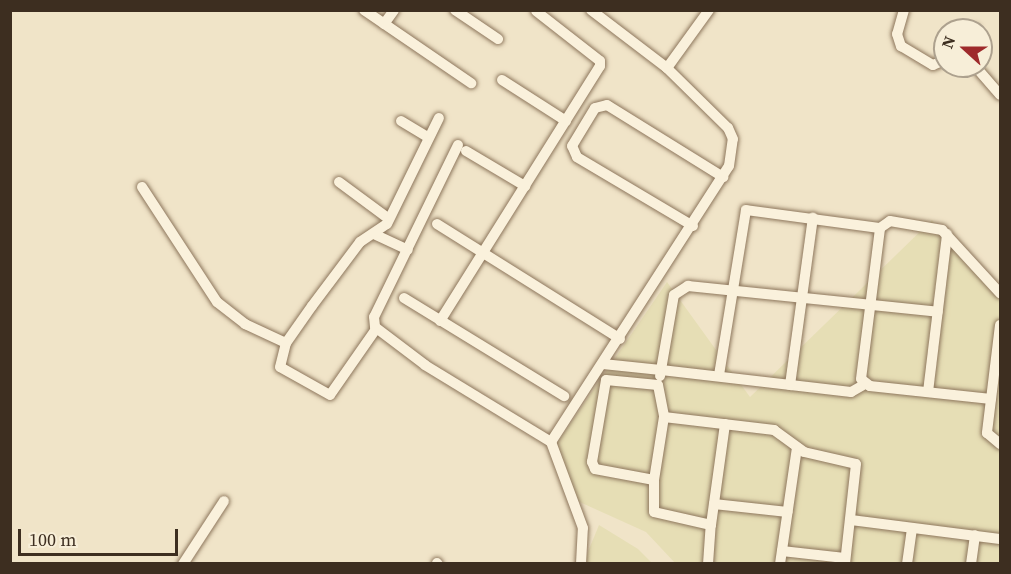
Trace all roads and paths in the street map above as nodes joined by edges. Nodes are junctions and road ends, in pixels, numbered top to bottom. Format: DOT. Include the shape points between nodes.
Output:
graph roads {
  1 [pos="364,10"];
  2 [pos="394,10"];
  3 [pos="455,10"];
  4 [pos="591,10"];
  5 [pos="709,10"];
  6 [pos="904,10"];
  7 [pos="536,11"];
  8 [pos="384,24"];
  9 [pos="498,39"];
  10 [pos="933,64"];
  11 [pos="667,68"];
  12 [pos="985,78"];
  13 [pos="502,80"];
  14 [pos="471,83"];
  15 [pos="1000,95"];
  16 [pos="439,118"];
  17 [pos="401,121"];
  18 [pos="566,121"];
  19 [pos="428,137"];
  20 [pos="723,177"];
  21 [pos="339,182"];
  22 [pos="525,186"];
  23 [pos="142,187"];
  24 [pos="813,218"];
  25 [pos="389,219"];
  26 [pos="437,224"];
  27 [pos="693,226"];
  28 [pos="880,228"];
  29 [pos="947,234"];
  30 [pos="376,235"];
  31 [pos="408,250"];
  32 [pos="483,253"];
  33 [pos="730,291"];
  34 [pos="1000,293"];
  35 [pos="404,298"];
  36 [pos="801,299"];
  37 [pos="870,306"];
  38 [pos="938,312"];
  39 [pos="440,321"];
  40 [pos="1000,325"];
  41 [pos="376,329"];
  42 [pos="620,339"];
  43 [pos="285,343"];
  44 [pos="603,364"];
  45 [pos="661,370"];
  46 [pos="719,375"];
  47 [pos="865,384"];
  48 [pos="658,385"];
  49 [pos="790,385"];
  50 [pos="928,392"];
  51 [pos="564,396"];
  52 [pos="991,399"];
  53 [pos="664,417"];
  54 [pos="725,424"];
  55 [pos="551,442"];
  56 [pos="1000,444"];
  57 [pos="797,447"];
  58 [pos="654,480"];
  59 [pos="224,501"];
  60 [pos="714,504"];
  61 [pos="788,512"];
  62 [pos="851,520"];
  63 [pos="711,525"];
  64 [pos="912,528"];
  65 [pos="975,535"];
  66 [pos="1000,538"];
  67 [pos="782,551"];
  68 [pos="845,561"];
  69 [pos="183,564"];
  70 [pos="581,564"];
  71 [pos="708,564"];
  72 [pos="780,564"];
  73 [pos="907,564"];
  74 [pos="971,564"];
  1 -- 8 [label="street"];
  2 -- 8 [label="street"];
  3 -- 9 [label="street"];
  4 -- 11 [label="street"];
  5 -- 11 [label="street"];
  6 -- 10 [label="street" via="897,34 901,46"];
  7 -- 18 [label="street" via="600,63"];
  8 -- 14 [label="street"];
  11 -- 20 [label="street" via="728,128 732,150"];
  12 -- 15 [label="street"];
  13 -- 18 [label="street"];
  16 -- 19 [label="street"];
  17 -- 19 [label="street"];
  18 -- 22 [label="street"];
  19 -- 25 [label="street"];
  20 -- 27 [label="street"];
  20 -- 27 [label="street" via="607,105 595,108 572,146 577,157"];
  21 -- 25 [label="street"];
  22 -- 31 [label="street" via="462,148"];
  22 -- 32 [label="street"];
  23 -- 43 [label="street" via="217,302 245,324"];
  24 -- 28 [label="street"];
  24 -- 33 [label="street" via="746,210"];
  24 -- 36 [label="street"];
  25 -- 30 [label="street"];
  26 -- 32 [label="street"];
  27 -- 42 [label="street" via="637,324"];
  28 -- 29 [label="street" via="890,222 937,228"];
  28 -- 37 [label="street"];
  29 -- 34 [label="street"];
  29 -- 38 [label="street"];
  30 -- 31 [label="street"];
  30 -- 43 [label="street" via="360,242"];
  31 -- 41 [label="street" via="374,317"];
  32 -- 39 [label="street"];
  32 -- 42 [label="street"];
  33 -- 36 [label="street"];
  33 -- 45 [label="street" via="688,286 674,295"];
  33 -- 46 [label="street"];
  35 -- 39 [label="street"];
  36 -- 37 [label="street"];
  36 -- 49 [label="street"];
  37 -- 38 [label="street"];
  37 -- 47 [label="street" via="861,379"];
  38 -- 50 [label="street"];
  39 -- 51 [label="street"];
  40 -- 52 [label="street"];
  41 -- 43 [label="street" via="347,377 330,395 280,367"];
  41 -- 55 [label="street"];
  42 -- 44 [label="street"];
  44 -- 45 [label="street"];
  44 -- 55 [label="street"];
  45 -- 46 [label="street"];
  45 -- 48 [label="street"];
  46 -- 49 [label="street"];
  47 -- 49 [label="street" via="850,392"];
  47 -- 50 [label="street"];
  48 -- 53 [label="street"];
  48 -- 58 [label="street" via="606,380 592,462 602,472"];
  50 -- 52 [label="street"];
  52 -- 56 [label="street" via="987,434"];
  53 -- 54 [label="street"];
  53 -- 58 [label="street"];
  54 -- 57 [label="street" via="774,430"];
  54 -- 60 [label="street"];
  55 -- 70 [label="street" via="584,528"];
  57 -- 61 [label="street"];
  57 -- 62 [label="street" via="856,464"];
  58 -- 63 [label="street" via="654,512"];
  59 -- 69 [label="street"];
  60 -- 61 [label="street"];
  60 -- 63 [label="street"];
  61 -- 67 [label="street"];
  62 -- 64 [label="street"];
  62 -- 68 [label="street"];
  63 -- 71 [label="street"];
  64 -- 65 [label="street"];
  64 -- 73 [label="street"];
  65 -- 66 [label="street"];
  65 -- 74 [label="street"];
  67 -- 68 [label="street"];
  67 -- 72 [label="street"];
}
